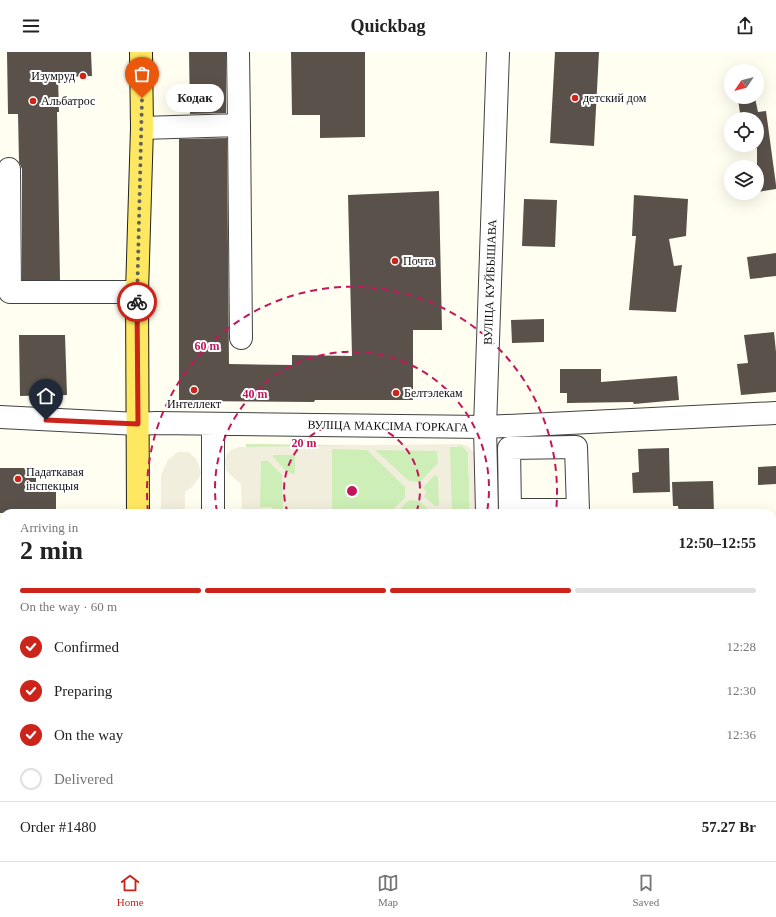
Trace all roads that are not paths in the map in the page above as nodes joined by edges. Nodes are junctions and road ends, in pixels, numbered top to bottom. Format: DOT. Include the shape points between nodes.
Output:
graph roads {
  1 [pos="141,52"];
  2 [pos="238,52"];
  3 [pos="498,52"];
  4 [pos="239,125"];
  5 [pos="142,128"];
  6 [pos="9,169"];
  7 [pos="137,292"];
  8 [pos="241,338"];
  9 [pos="776,413"];
  10 [pos="0,418"];
  11 [pos="138,424"];
  12 [pos="213,424"];
  13 [pos="484,427"];
  14 [pos="138,509"];
  15 [pos="213,509"];
  16 [pos="487,509"];
  1 -- 5 [label="main road"];
  2 -- 4 [label="street"];
  3 -- 13 [label="street, ВУЛІЦА КУЙБЫШАВА"];
  4 -- 5 [label="street"];
  4 -- 8 [label="street"];
  5 -- 7 [label="main road"];
  6 -- 7 [label="street" via="10,292"];
  7 -- 11 [label="main road"];
  9 -- 13 [label="street, ВУЛІЦА МАКСІМА ГОРКАГА"];
  10 -- 11 [label="street, ВУЛІЦА МАКСІМА ГОРКАГА"];
  11 -- 12 [label="street, ВУЛІЦА МАКСІМА ГОРКАГА"];
  11 -- 14 [label="main road"];
  12 -- 13 [label="street, ВУЛІЦА МАКСІМА ГОРКАГА"];
  12 -- 15 [label="street"];
  13 -- 16 [label="street, ВУЛІЦА КУЙБЫШАВА"];
}
